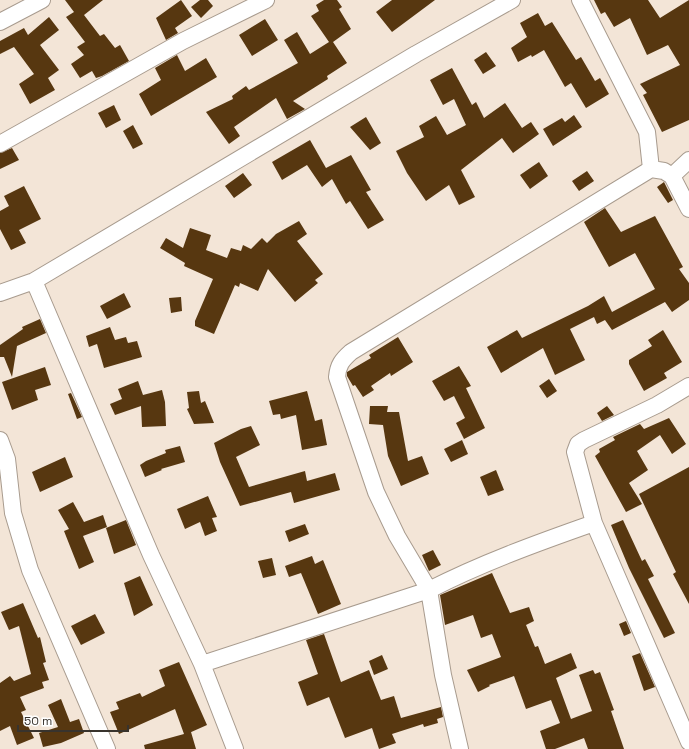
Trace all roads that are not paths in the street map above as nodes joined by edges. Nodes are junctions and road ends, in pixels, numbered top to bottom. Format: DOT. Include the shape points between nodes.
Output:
graph roads {
  1 [pos="42,0"];
  2 [pos="266,0"];
  3 [pos="512,0"];
  4 [pos="580,0"];
  5 [pos="0,22"];
  6 [pos="0,144"];
  7 [pos="689,160"];
  8 [pos="651,169"];
  9 [pos="672,176"];
  10 [pos="689,209"];
  11 [pos="34,281"];
  12 [pos="0,293"];
  13 [pos="689,386"];
  14 [pos="0,440"];
  15 [pos="594,523"];
  16 [pos="428,590"];
  17 [pos="202,664"];
  18 [pos="689,742"];
  19 [pos="107,749"];
  20 [pos="234,749"];
  21 [pos="460,749"];
  1 -- 5 [label="street"];
  2 -- 6 [label="street" via="183,41"];
  3 -- 11 [label="street" via="416,54"];
  4 -- 8 [label="street" via="647,132"];
  7 -- 9 [label="street"];
  8 -- 9 [label="street" via="664,171"];
  8 -- 16 [label="street" via="351,352 342,360 337,377 376,492 397,536"];
  9 -- 10 [label="street"];
  11 -- 12 [label="street"];
  11 -- 17 [label="street" via="151,555"];
  13 -- 15 [label="street" via="657,406 578,444 575,452"];
  14 -- 19 [label="street" via="7,459 13,513 30,570"];
  15 -- 16 [label="street" via="503,555"];
  15 -- 18 [label="street"];
  16 -- 17 [label="street"];
  16 -- 21 [label="street" via="443,675"];
  17 -- 20 [label="street"];
}
